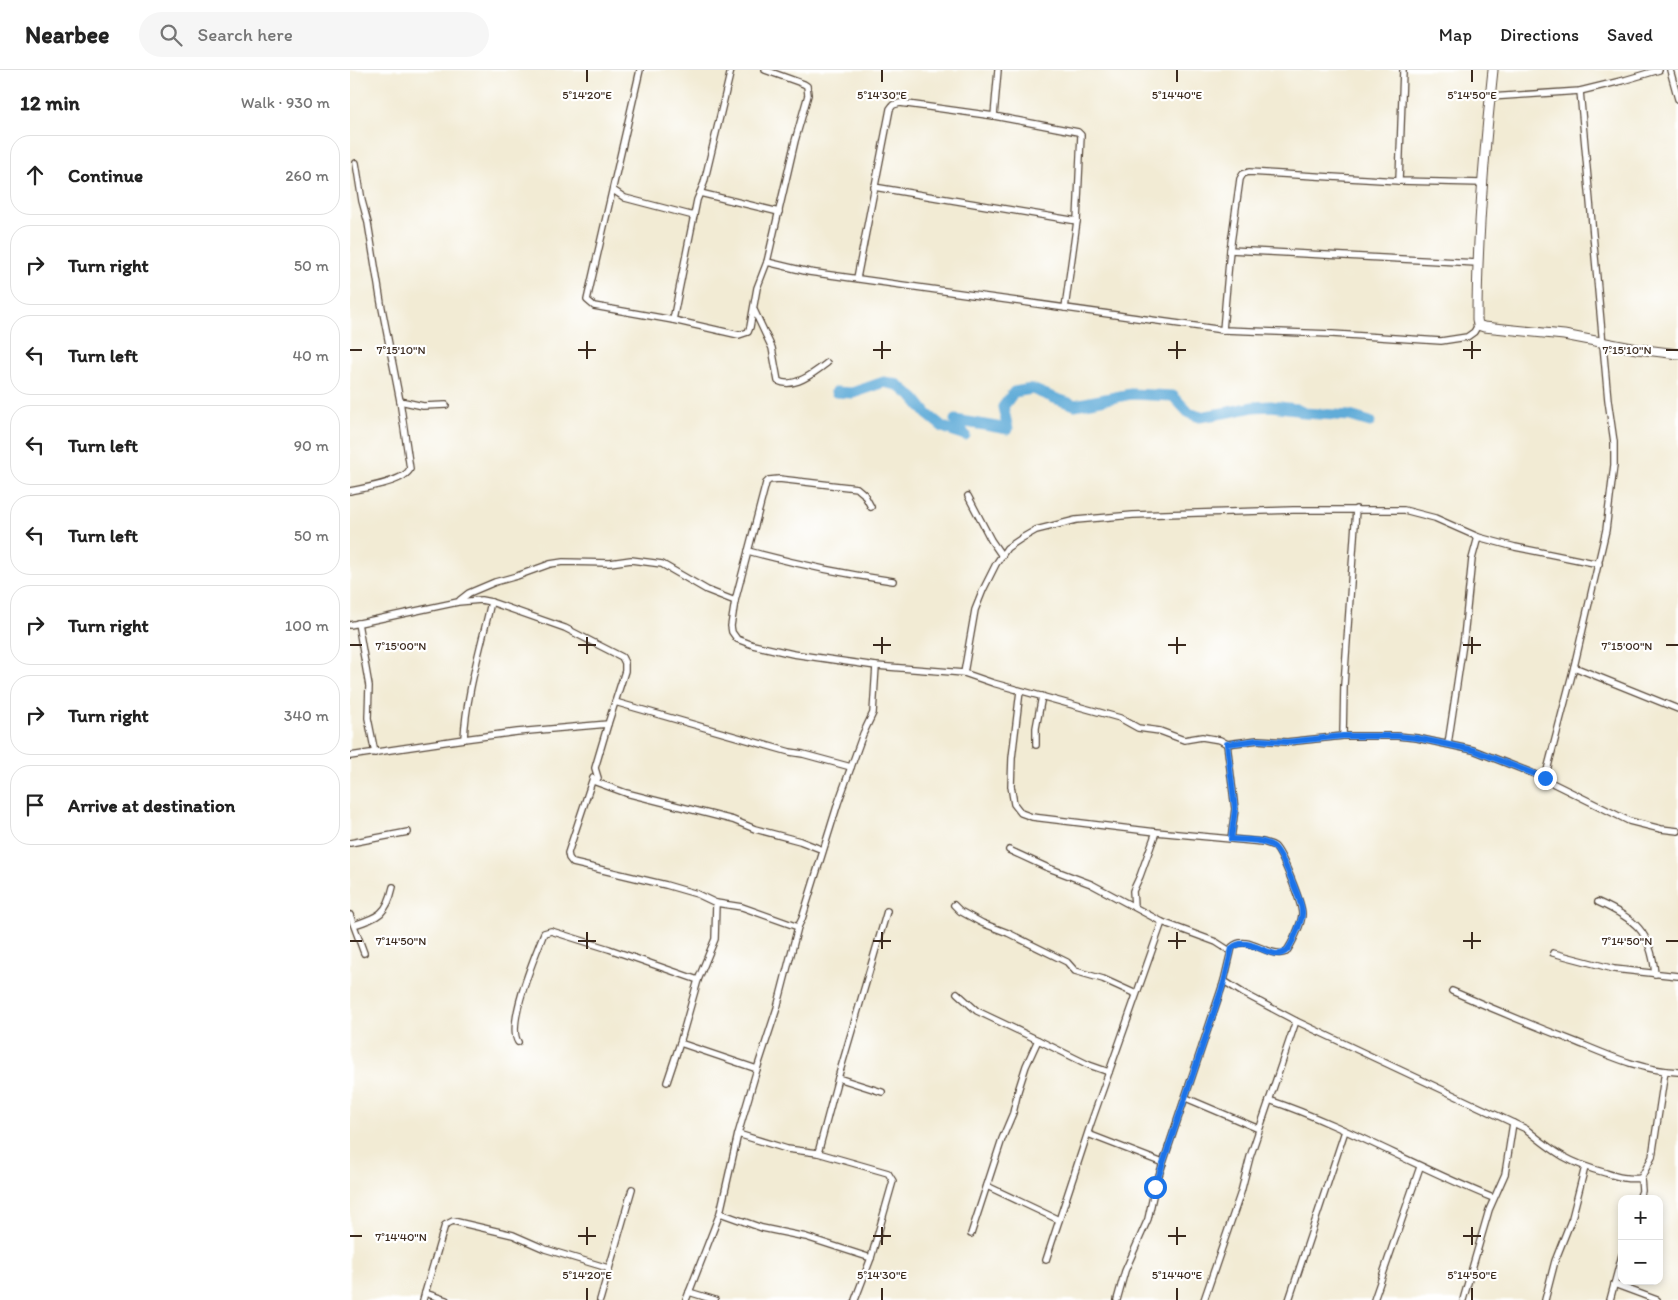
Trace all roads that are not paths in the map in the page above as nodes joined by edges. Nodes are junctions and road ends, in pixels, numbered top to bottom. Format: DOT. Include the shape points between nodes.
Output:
graph roads {
  1 [pos="640,70"];
  2 [pos="731,70"];
  3 [pos="765,70"];
  4 [pos="998,70"];
  5 [pos="1403,70"];
  6 [pos="1493,70"];
  7 [pos="1658,70"];
  8 [pos="1670,70"];
  9 [pos="1580,91"];
  10 [pos="1490,97"];
  11 [pos="1678,99"];
  12 [pos="994,116"];
  13 [pos="356,163"];
  14 [pos="1400,181"];
  15 [pos="1482,183"];
  16 [pos="874,186"];
  17 [pos="613,190"];
  18 [pos="700,193"];
  19 [pos="779,212"];
  20 [pos="694,216"];
  21 [pos="1077,221"];
  22 [pos="1230,250"];
  23 [pos="767,262"];
  24 [pos="1477,263"];
  25 [pos="857,278"];
  26 [pos="1065,308"];
  27 [pos="754,310"];
  28 [pos="673,320"];
  29 [pos="1478,325"];
  30 [pos="1223,330"];
  31 [pos="1603,341"];
  32 [pos="1678,354"];
  33 [pos="827,363"];
  34 [pos="400,401"];
  35 [pos="446,405"];
  36 [pos="350,492"];
  37 [pos="968,496"];
  38 [pos="871,507"];
  39 [pos="1356,509"];
  40 [pos="1478,537"];
  41 [pos="748,551"];
  42 [pos="1002,556"];
  43 [pos="1599,564"];
  44 [pos="893,581"];
  45 [pos="735,601"];
  46 [pos="458,602"];
  47 [pos="491,602"];
  48 [pos="358,623"];
  49 [pos="350,625"];
  50 [pos="876,666"];
  51 [pos="1574,667"];
  52 [pos="964,673"];
  53 [pos="1020,691"];
  54 [pos="1042,696"];
  55 [pos="615,702"];
  56 [pos="1678,709"];
  57 [pos="608,724"];
  58 [pos="1343,736"];
  59 [pos="464,740"];
  60 [pos="1227,744"];
  61 [pos="1448,744"];
  62 [pos="1036,745"];
  63 [pos="375,752"];
  64 [pos="350,756"];
  65 [pos="850,767"];
  66 [pos="595,772"];
  67 [pos="1545,778"];
  68 [pos="1678,831"];
  69 [pos="408,832"];
  70 [pos="1156,832"];
  71 [pos="1231,839"];
  72 [pos="350,843"];
  73 [pos="823,850"];
  74 [pos="1009,850"];
  75 [pos="393,887"];
  76 [pos="1598,902"];
  77 [pos="716,904"];
  78 [pos="954,905"];
  79 [pos="1134,906"];
  80 [pos="887,911"];
  81 [pos="350,915"];
  82 [pos="1162,922"];
  83 [pos="354,925"];
  84 [pos="798,927"];
  85 [pos="1230,951"];
  86 [pos="364,953"];
  87 [pos="1553,953"];
  88 [pos="1655,974"];
  89 [pos="1678,976"];
  90 [pos="698,980"];
  91 [pos="1224,982"];
  92 [pos="1452,991"];
  93 [pos="957,993"];
  94 [pos="1136,994"];
  95 [pos="1296,1021"];
  96 [pos="1038,1040"];
  97 [pos="518,1042"];
  98 [pos="680,1044"];
  99 [pos="757,1069"];
  100 [pos="1664,1071"];
  101 [pos="1108,1072"];
  102 [pos="1678,1072"];
  103 [pos="838,1078"];
  104 [pos="667,1082"];
  105 [pos="882,1092"];
  106 [pos="1186,1098"];
  107 [pos="1269,1100"];
  108 [pos="1513,1123"];
  109 [pos="1259,1129"];
  110 [pos="1345,1131"];
  111 [pos="738,1134"];
  112 [pos="1088,1134"];
  113 [pos="818,1153"];
  114 [pos="1163,1164"];
  115 [pos="1420,1166"];
  116 [pos="1585,1167"];
  117 [pos="1641,1178"];
  118 [pos="987,1186"];
  119 [pos="632,1190"];
  120 [pos="1640,1195"];
  121 [pos="1494,1198"];
  122 [pos="720,1213"];
  123 [pos="1060,1220"];
  124 [pos="971,1234"];
  125 [pos="871,1258"];
  126 [pos="1046,1260"];
  127 [pos="608,1268"];
  128 [pos="1618,1270"];
  129 [pos="1614,1284"];
  130 [pos="689,1292"];
  131 [pos="425,1293"];
  132 [pos="423,1300"];
  133 [pos="446,1300"];
  134 [pos="600,1300"];
  135 [pos="686,1300"];
  136 [pos="715,1300"];
  137 [pos="855,1300"];
  138 [pos="1117,1300"];
  139 [pos="1204,1300"];
  140 [pos="1289,1300"];
  141 [pos="1374,1300"];
  142 [pos="1463,1300"];
  143 [pos="1545,1300"];
  144 [pos="1610,1300"];
  145 [pos="1656,1300"];
  1 -- 17 [label="street"];
  2 -- 18 [label="street"];
  3 -- 19 [label="street" via="804,84 808,89"];
  4 -- 12 [label="street"];
  5 -- 14 [label="street"];
  6 -- 10 [label="street"];
  7 -- 9 [label="street"];
  8 -- 11 [label="street"];
  9 -- 10 [label="street"];
  9 -- 31 [label="street"];
  10 -- 15 [label="street"];
  12 -- 16 [label="street" via="893,104 888,114"];
  12 -- 21 [label="street" via="1081,135"];
  13 -- 34 [label="street"];
  14 -- 15 [label="street"];
  14 -- 22 [label="street" via="1243,174"];
  15 -- 24 [label="street"];
  16 -- 21 [label="street"];
  16 -- 25 [label="street"];
  17 -- 20 [label="street" via="625,198"];
  17 -- 28 [label="street" via="588,300 594,306"];
  18 -- 19 [label="street"];
  18 -- 20 [label="street"];
  19 -- 23 [label="street"];
  20 -- 28 [label="street"];
  21 -- 26 [label="street"];
  22 -- 24 [label="street"];
  22 -- 30 [label="street"];
  23 -- 25 [label="street"];
  23 -- 27 [label="street" via="757,288"];
  24 -- 29 [label="street"];
  25 -- 26 [label="street"];
  26 -- 30 [label="street"];
  27 -- 28 [label="street" via="748,332 739,335"];
  27 -- 33 [label="street" via="772,348 778,381 799,380"];
  29 -- 30 [label="street" via="1467,337 1441,341"];
  29 -- 31 [label="street"];
  31 -- 32 [label="street"];
  31 -- 43 [label="street" via="1614,465"];
  34 -- 35 [label="street" via="423,406"];
  34 -- 36 [label="street" via="410,461 408,473"];
  37 -- 42 [label="street"];
  38 -- 41 [label="street" via="857,488 768,480"];
  39 -- 40 [label="street" via="1404,510 1435,518"];
  39 -- 42 [label="street" via="1094,517 1036,530 1008,548"];
  39 -- 58 [label="street"];
  40 -- 43 [label="street"];
  40 -- 61 [label="street" via="1472,559"];
  41 -- 44 [label="street" via="833,572"];
  41 -- 45 [label="street"];
  42 -- 52 [label="street" via="975,610"];
  43 -- 51 [label="street"];
  45 -- 46 [label="street" via="707,590 662,564 631,560 550,564 495,582"];
  45 -- 50 [label="street" via="731,626 737,639 794,654"];
  46 -- 47 [label="street"];
  46 -- 48 [label="street"];
  47 -- 55 [label="street" via="565,628 622,657 626,663 625,671"];
  47 -- 59 [label="street" via="469,695"];
  48 -- 49 [label="street"];
  48 -- 63 [label="street" via="369,686 368,718"];
  50 -- 52 [label="street"];
  50 -- 65 [label="street" via="873,713"];
  51 -- 56 [label="street"];
  51 -- 67 [label="street"];
  52 -- 53 [label="street"];
  53 -- 54 [label="street"];
  53 -- 70 [label="street" via="1012,786 1014,804 1021,813"];
  54 -- 60 [label="street" via="1184,740 1202,738"];
  54 -- 62 [label="street"];
  55 -- 57 [label="street"];
  55 -- 65 [label="street"];
  57 -- 59 [label="street"];
  57 -- 66 [label="street"];
  58 -- 60 [label="street"];
  58 -- 61 [label="street" via="1397,736"];
  59 -- 63 [label="street"];
  60 -- 71 [label="street" via="1235,809"];
  61 -- 67 [label="street"];
  63 -- 64 [label="street"];
  65 -- 73 [label="street"];
  66 -- 73 [label="street" via="598,778 593,780 626,793 733,820"];
  66 -- 77 [label="street" via="568,852 573,863 666,885 697,894"];
  67 -- 68 [label="street" via="1629,821"];
  69 -- 72 [label="street"];
  70 -- 71 [label="street"];
  70 -- 79 [label="street" via="1133,891"];
  71 -- 85 [label="street" via="1274,846 1288,872 1302,911 1301,923 1286,952 1271,952 1246,943 1240,943"];
  73 -- 84 [label="street"];
  74 -- 79 [label="street"];
  75 -- 83 [label="street" via="384,912"];
  76 -- 88 [label="street" via="1628,917 1640,928 1650,949"];
  77 -- 84 [label="street" via="742,907"];
  77 -- 90 [label="street" via="715,939"];
  78 -- 94 [label="street" via="982,923 1067,962 1075,971 1104,979"];
  79 -- 82 [label="street"];
  80 -- 103 [label="street"];
  81 -- 83 [label="street"];
  82 -- 85 [label="street" via="1216,942"];
  82 -- 94 [label="street"];
  83 -- 86 [label="street"];
  84 -- 99 [label="street" via="778,1008"];
  85 -- 91 [label="street"];
  87 -- 88 [label="street"];
  88 -- 89 [label="street"];
  90 -- 97 [label="street" via="609,949 550,931 544,933 529,969 518,1011 515,1037"];
  90 -- 98 [label="street"];
  91 -- 95 [label="street"];
  91 -- 106 [label="street"];
  92 -- 100 [label="street" via="1637,1067"];
  93 -- 96 [label="street" via="976,1011"];
  94 -- 101 [label="street"];
  95 -- 107 [label="street"];
  95 -- 108 [label="street"];
  96 -- 101 [label="street"];
  96 -- 118 [label="street" via="1026,1066"];
  98 -- 99 [label="street"];
  98 -- 104 [label="street"];
  99 -- 111 [label="street"];
  100 -- 102 [label="street"];
  100 -- 117 [label="street" via="1652,1156"];
  101 -- 112 [label="street"];
  103 -- 105 [label="street"];
  103 -- 113 [label="street"];
  106 -- 109 [label="street"];
  106 -- 114 [label="street"];
  107 -- 109 [label="street"];
  107 -- 110 [label="street"];
  108 -- 116 [label="street" via="1564,1158"];
  108 -- 121 [label="street" via="1506,1174"];
  109 -- 139 [label="street"];
  110 -- 115 [label="street"];
  110 -- 140 [label="street"];
  111 -- 113 [label="street"];
  111 -- 122 [label="street"];
  112 -- 114 [label="street"];
  112 -- 123 [label="street"];
  113 -- 125 [label="street" via="891,1176 893,1181"];
  114 -- 138 [label="street" via="1148,1220 1125,1271"];
  115 -- 121 [label="street"];
  115 -- 141 [label="street"];
  116 -- 117 [label="street" via="1631,1179"];
  116 -- 143 [label="street"];
  117 -- 120 [label="street"];
  118 -- 123 [label="street"];
  118 -- 124 [label="street"];
  119 -- 127 [label="street"];
  121 -- 142 [label="street"];
  122 -- 125 [label="street"];
  122 -- 130 [label="street"];
  123 -- 126 [label="street"];
  125 -- 137 [label="street"];
  127 -- 131 [label="street" via="545,1249 513,1235 453,1221 445,1225"];
  127 -- 134 [label="street"];
  128 -- 129 [label="street"];
  129 -- 144 [label="street"];
  129 -- 145 [label="street"];
  130 -- 135 [label="street"];
  130 -- 136 [label="street"];
  131 -- 132 [label="street"];
  131 -- 133 [label="street"];
}
